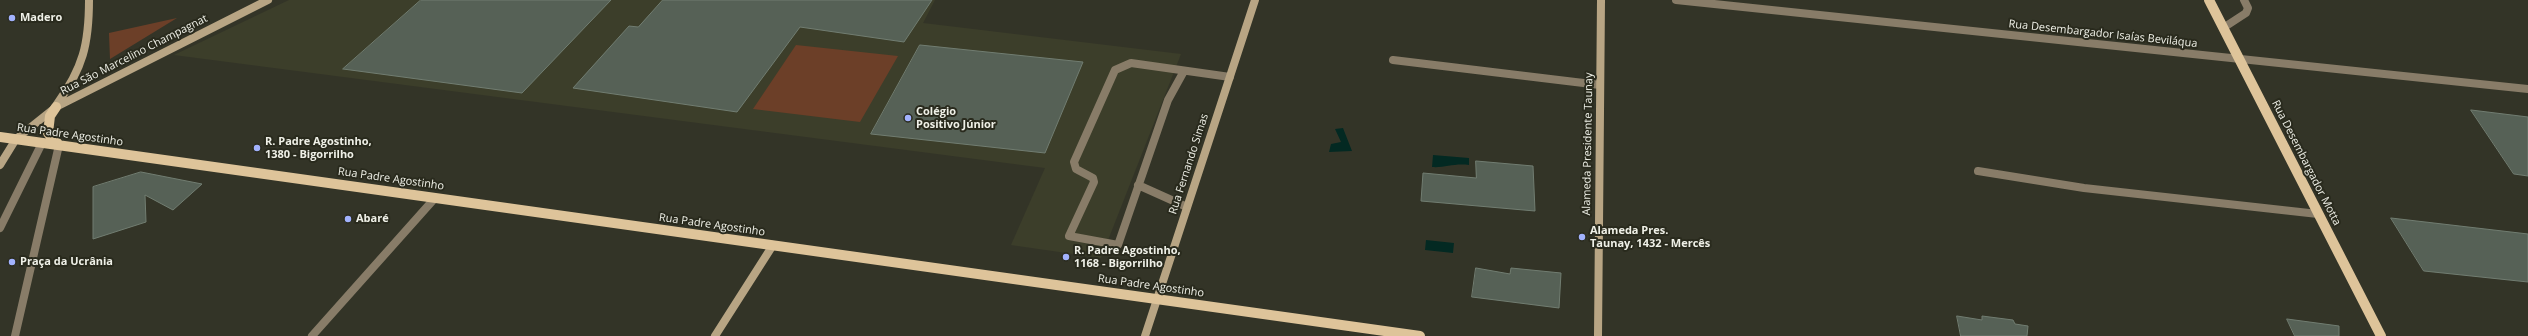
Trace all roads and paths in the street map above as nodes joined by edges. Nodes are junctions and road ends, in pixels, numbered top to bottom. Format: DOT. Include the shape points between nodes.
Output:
graph roads {
  1 [pos="89,0"];
  2 [pos="268,0"];
  3 [pos="1255,0"];
  4 [pos="1601,0"];
  5 [pos="1676,0"];
  6 [pos="2209,0"];
  7 [pos="2244,0"];
  8 [pos="2223,28"];
  9 [pos="2239,59"];
  10 [pos="1393,60"];
  11 [pos="1184,71"];
  12 [pos="1230,77"];
  13 [pos="1600,85"];
  14 [pos="2528,89"];
  15 [pos="56,106"];
  16 [pos="0,137"];
  17 [pos="16,139"];
  18 [pos="42,143"];
  19 [pos="58,145"];
  20 [pos="0,165"];
  21 [pos="1978,171"];
  22 [pos="1138,185"];
  23 [pos="435,198"];
  24 [pos="1187,207"];
  25 [pos="2318,214"];
  26 [pos="0,228"];
  27 [pos="773,245"];
  28 [pos="1157,299"];
  29 [pos="15,336"];
  30 [pos="312,336"];
  31 [pos="715,336"];
  32 [pos="1145,336"];
  33 [pos="1420,336"];
  34 [pos="1598,336"];
  35 [pos="2381,336"];
  1 -- 15 [label="main road" via="90,25 83,64"];
  2 -- 15 [label="main road, Rua São Marcelino Champagnat"];
  3 -- 12 [label="main road, Rua Fernando Simas"];
  4 -- 13 [label="main road, Alameda Presidente Taunay"];
  5 -- 9 [label="street, Rua Desembargador Isaías Beviláqua"];
  6 -- 8 [label="main road, Rua Desembargador Motta"];
  7 -- 8 [label="street" via="2248,8 2246,13"];
  8 -- 9 [label="main road, Rua Desembargador Motta"];
  9 -- 14 [label="street, Rua Desembargador Isaías Beviláqua"];
  9 -- 25 [label="main road, Rua Desembargador Motta"];
  10 -- 13 [label="street"];
  11 -- 12 [label="street"];
  11 -- 22 [label="street" via="1168,100"];
  11 -- 22 [label="street" via="1131,64 1115,70 1074,162 1076,169 1093,178 1094,182 1069,236 1118,244"];
  12 -- 24 [label="main road, Rua Fernando Simas"];
  13 -- 34 [label="main road, Alameda Presidente Taunay"];
  15 -- 17 [label="main road, Rua São Marcelino Champagnat"];
  15 -- 19 [label="main road" via="50,116 48,133"];
  16 -- 17 [label="main road, Rua Padre Agostinho"];
  17 -- 18 [label="main road, Rua Padre Agostinho"];
  17 -- 20 [label="main road, Rua São Marcelino Champagnat"];
  18 -- 19 [label="main road, Rua Padre Agostinho"];
  18 -- 26 [label="street"];
  19 -- 23 [label="main road, Rua Padre Agostinho"];
  19 -- 29 [label="street"];
  21 -- 25 [label="street" via="2078,187"];
  22 -- 24 [label="street"];
  23 -- 27 [label="main road, Rua Padre Agostinho"];
  23 -- 30 [label="street"];
  24 -- 28 [label="main road, Rua Fernando Simas"];
  25 -- 35 [label="main road, Rua Desembargador Motta"];
  27 -- 28 [label="main road, Rua Padre Agostinho"];
  27 -- 31 [label="main road"];
  28 -- 32 [label="main road, Rua Fernando Simas"];
  28 -- 33 [label="main road, Rua Padre Agostinho"];
}
